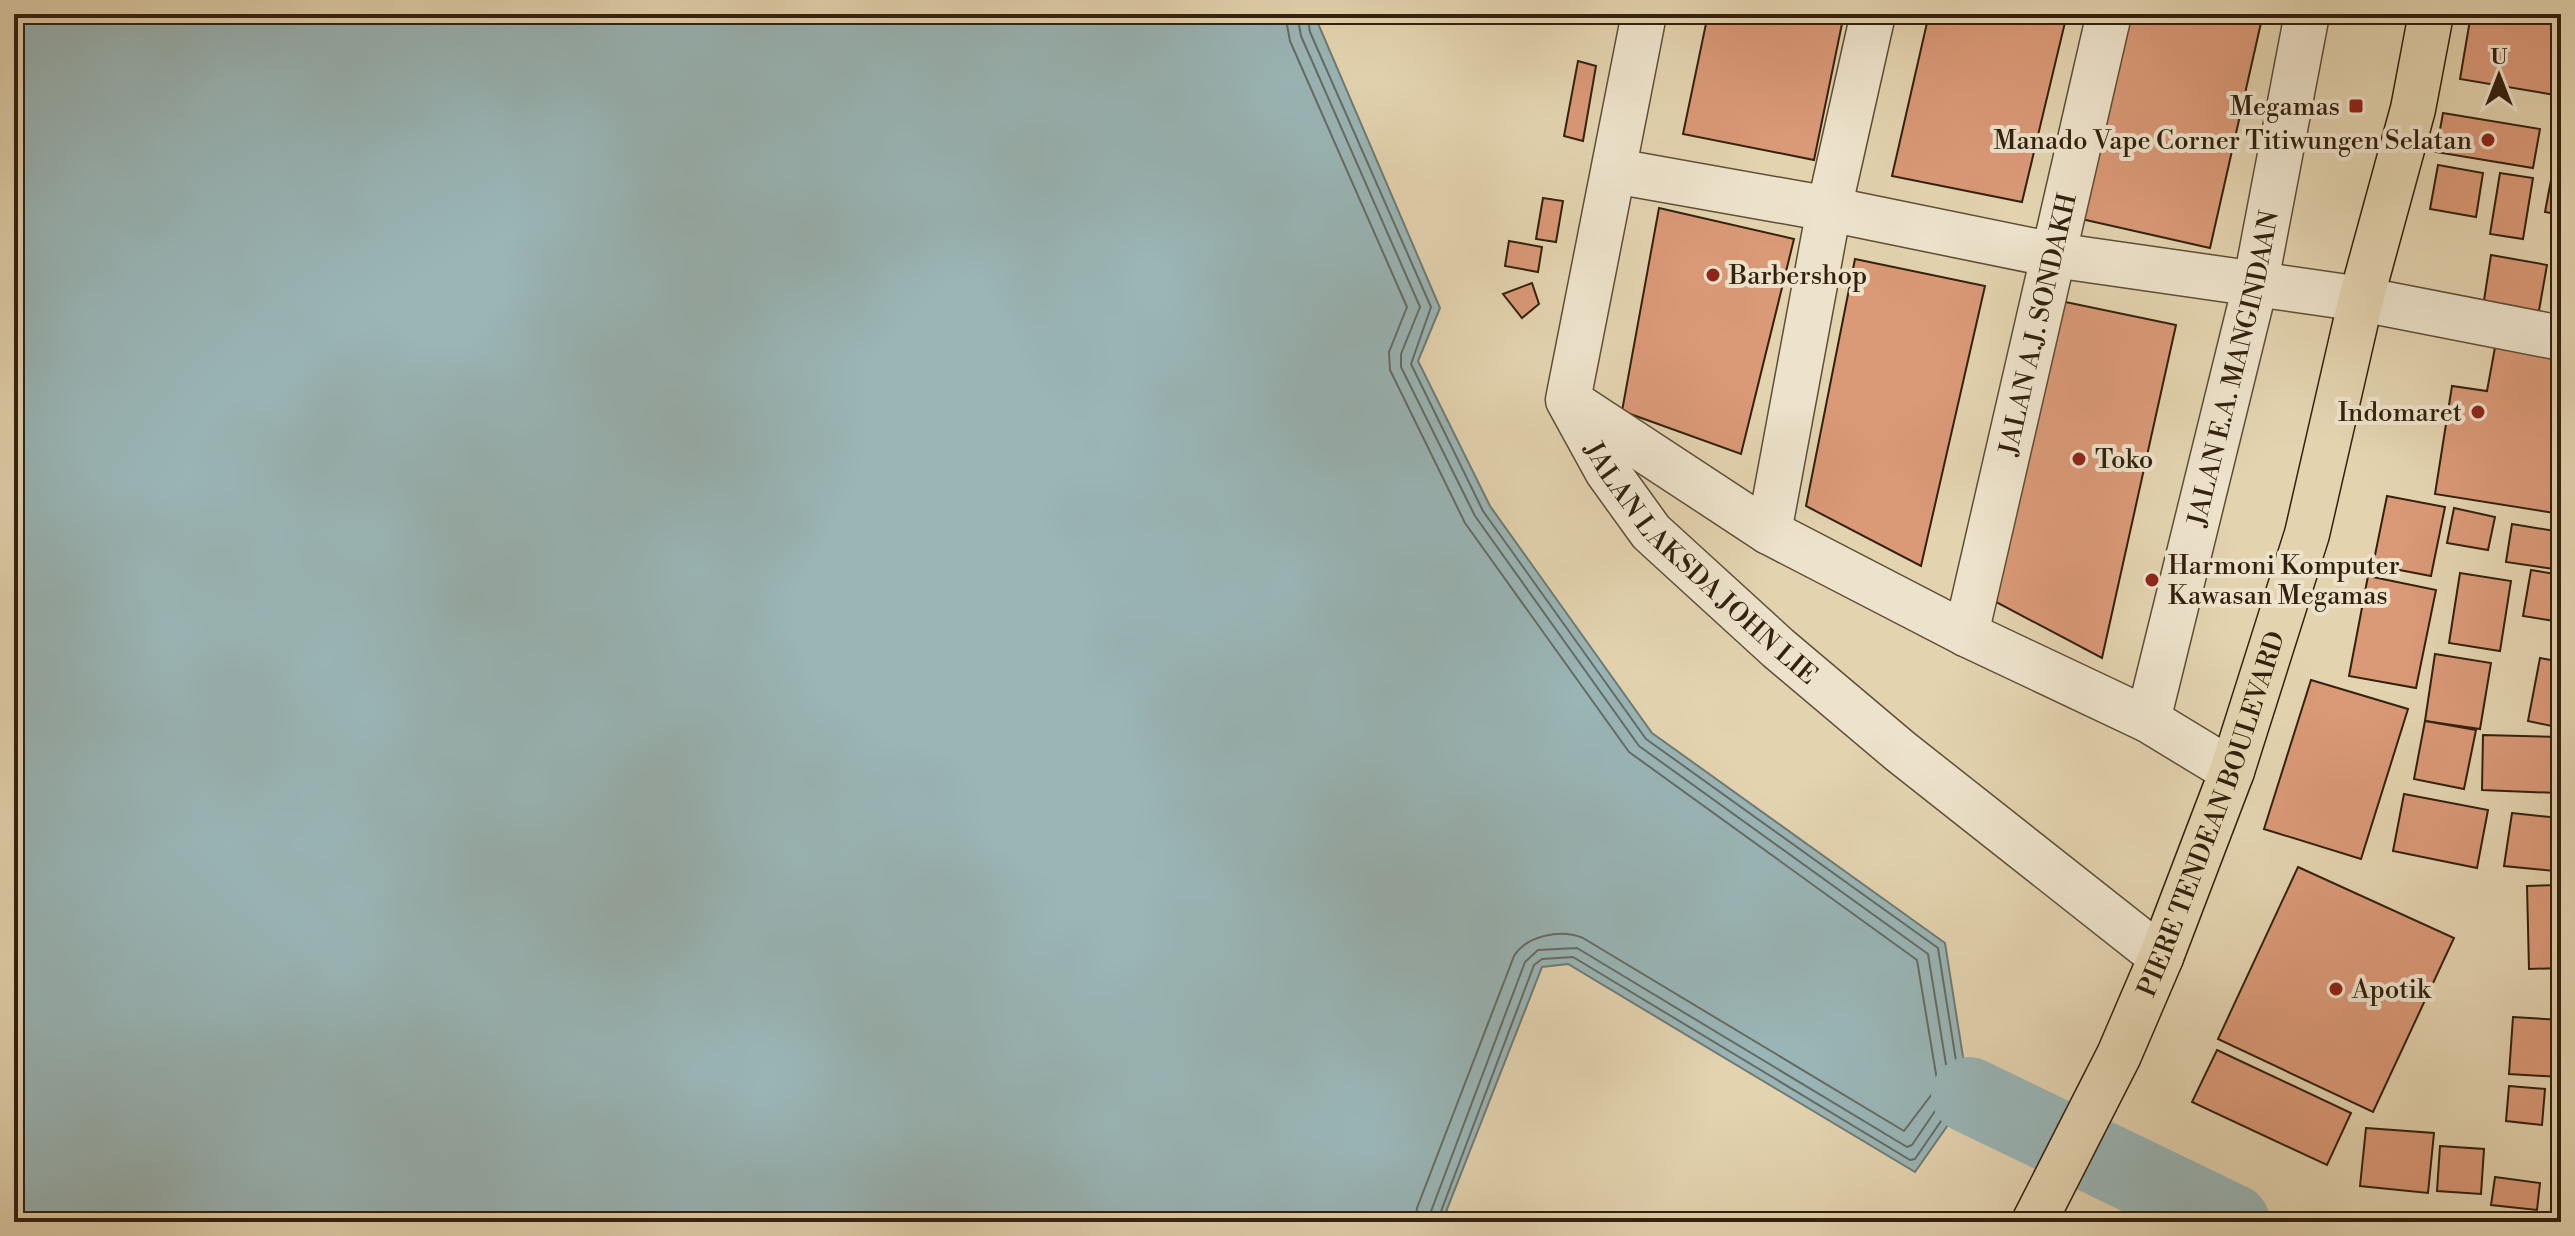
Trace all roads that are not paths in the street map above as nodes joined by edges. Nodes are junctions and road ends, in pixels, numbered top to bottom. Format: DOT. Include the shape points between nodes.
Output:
graph roads {
  1 [pos="1644,14"];
  2 [pos="1873,14"];
  3 [pos="2109,14"];
  4 [pos="2307,14"];
  5 [pos="2431,14"];
  6 [pos="1615,171"];
  7 [pos="1829,209"];
  8 [pos="2054,255"];
  9 [pos="2255,286"];
  10 [pos="2361,299"];
  11 [pos="2561,338"];
  12 [pos="1568,400"];
  13 [pos="1769,532"];
  14 [pos="1966,634"];
  15 [pos="2153,722"];
  16 [pos="2232,771"];
  17 [pos="2161,957"];
  18 [pos="2034,1222"];
  1 -- 6 [label="street"];
  2 -- 7 [label="street"];
  3 -- 8 [label="street, JALAN A.J. SONDAKH"];
  4 -- 9 [label="street, JALAN E.A. MANGINDAAN"];
  5 -- 10 [label="highway, PIERE TENDEAN BOULEVARD" via="2413,109"];
  6 -- 7 [label="street"];
  6 -- 12 [label="street"];
  7 -- 8 [label="street"];
  7 -- 13 [label="street"];
  8 -- 9 [label="street"];
  8 -- 14 [label="street, JALAN A.J. SONDAKH"];
  9 -- 10 [label="street"];
  9 -- 15 [label="street, JALAN E.A. MANGINDAAN"];
  10 -- 11 [label="street"];
  10 -- 16 [label="highway, PIERE TENDEAN BOULEVARD" via="2307,534"];
  12 -- 13 [label="street"];
  12 -- 17 [label="street, JALAN LAKSDA JOHN LIE" via="1622,496 1651,532 1900,751"];
  13 -- 14 [label="street"];
  14 -- 15 [label="street"];
  15 -- 16 [label="street"];
  16 -- 17 [label="highway, PIERE TENDEAN BOULEVARD"];
  17 -- 18 [label="highway, PIERE TENDEAN BOULEVARD"];
}
